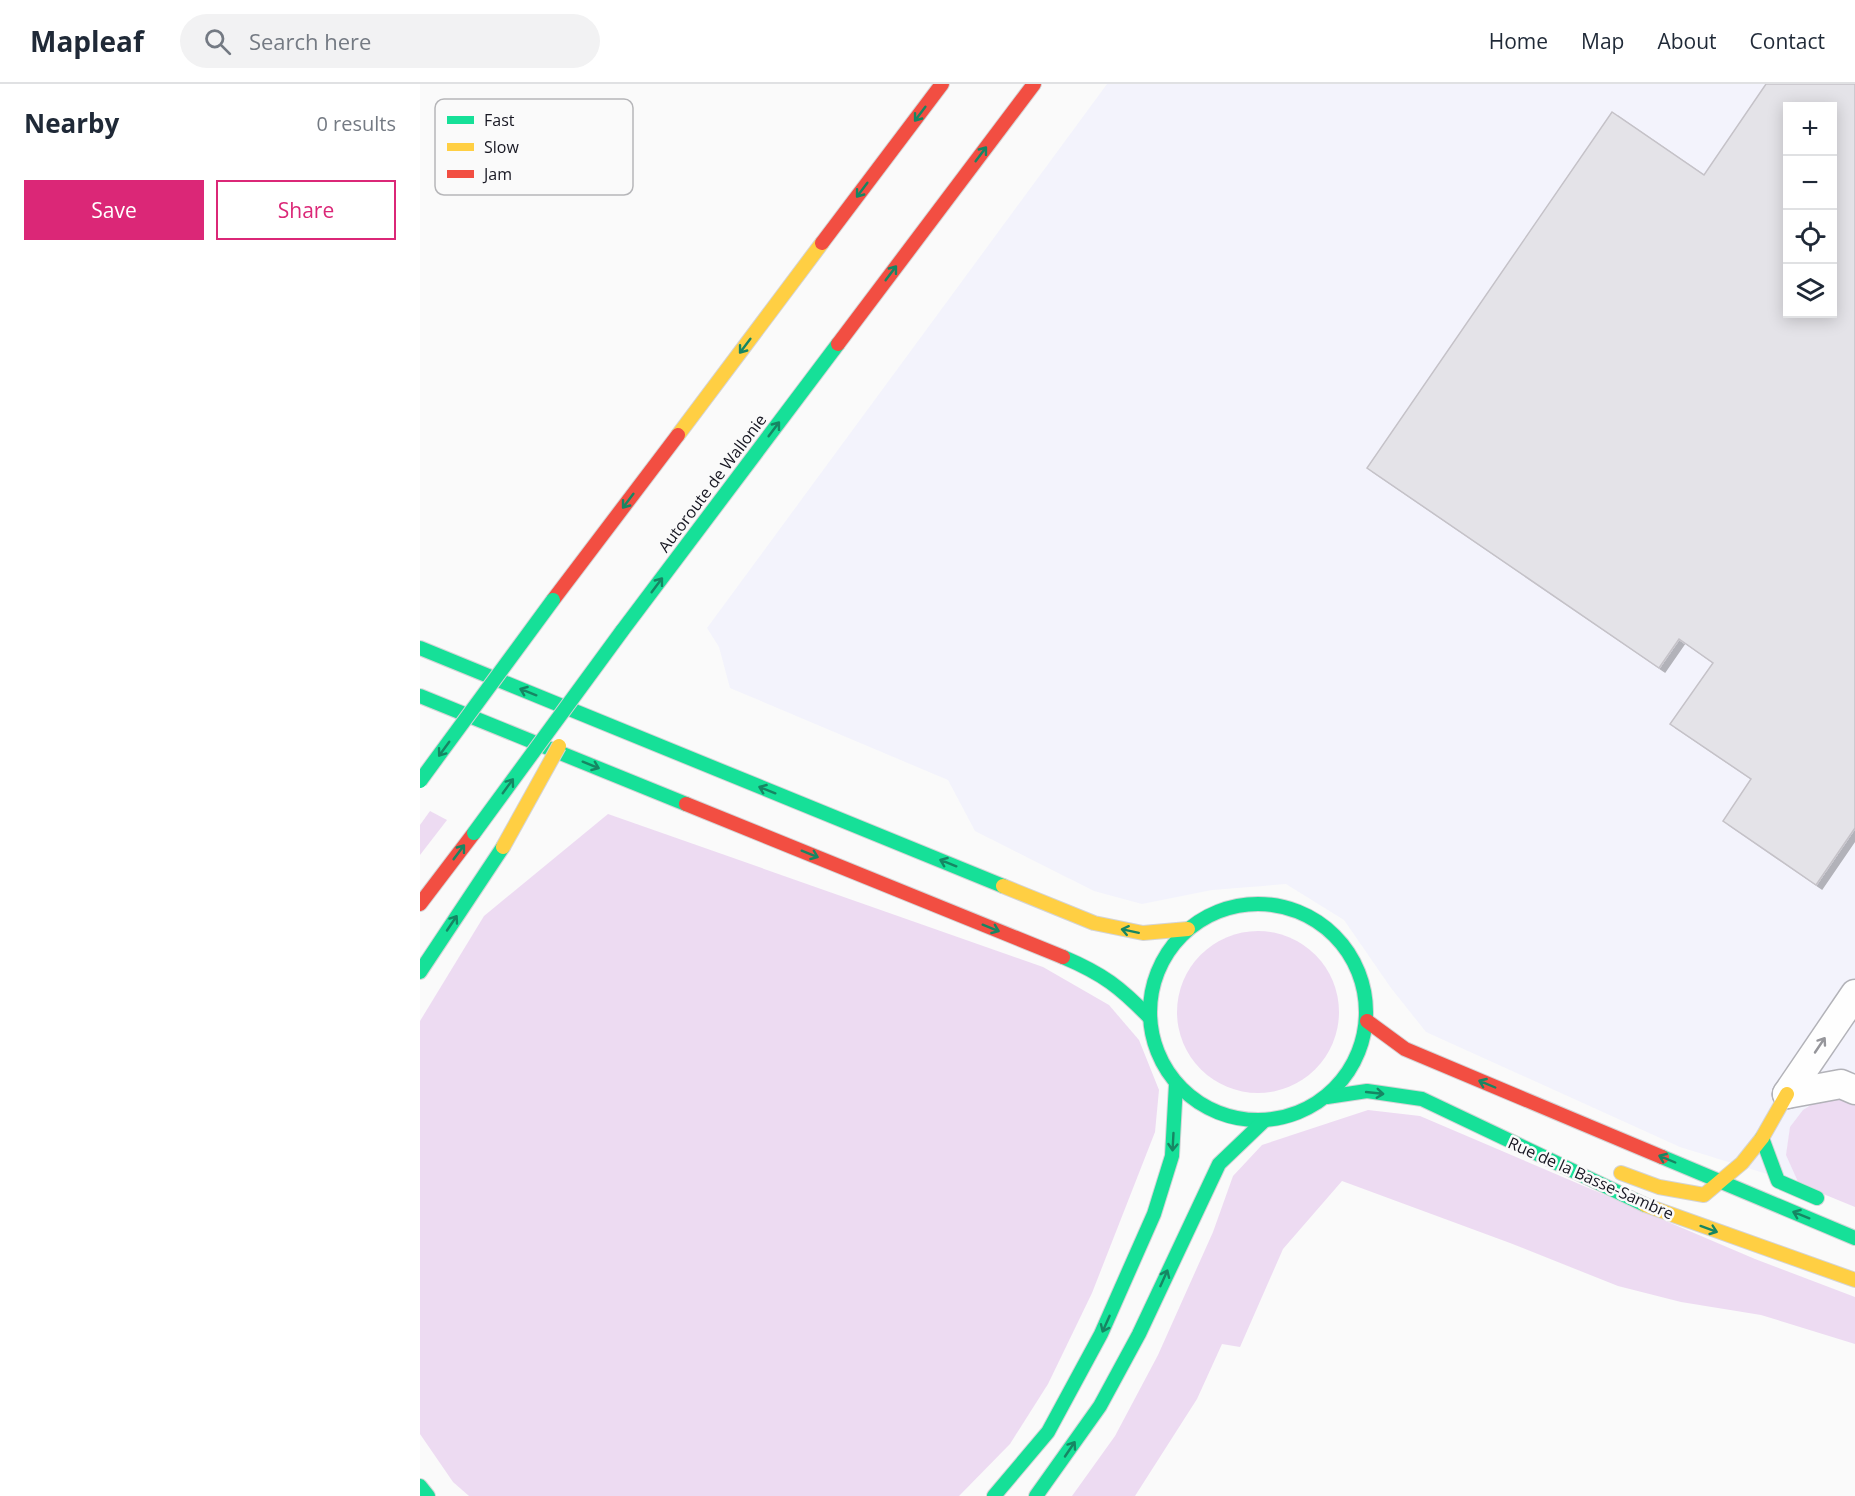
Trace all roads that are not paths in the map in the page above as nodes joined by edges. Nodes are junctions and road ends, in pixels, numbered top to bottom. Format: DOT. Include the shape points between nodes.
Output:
graph roads {
  1 [pos="942,84"];
  2 [pos="1034,84"];
  3 [pos="622,631"];
  4 [pos="420,648"];
  5 [pos="420,696"];
  6 [pos="420,781"];
  7 [pos="420,904"];
  8 [pos="1188,929"];
  9 [pos="420,972"];
  10 [pos="1855,994"];
  11 [pos="1150,1018"];
  12 [pos="1367,1021"];
  13 [pos="1176,1084"];
  14 [pos="1855,1090"];
  15 [pos="1787,1094"];
  16 [pos="1327,1096"];
  17 [pos="1422,1100"];
  18 [pos="1265,1120"];
  19 [pos="1762,1138"];
  20 [pos="1573,1155"];
  21 [pos="1605,1167"];
  22 [pos="1721,1182"];
  23 [pos="1833,1204"];
  24 [pos="1855,1238"];
  25 [pos="1855,1280"];
  26 [pos="420,1486"];
  27 [pos="428,1496"];
  28 [pos="994,1496"];
  29 [pos="1036,1496"];
  1 -- 6 [label="highway, one-way, bridge"];
  3 -- 2 [label="highway, Autoroute de Wallonie, one-way"];
  7 -- 3 [label="highway, Autoroute de Wallonie, one-way, bridge"];
  9 -- 3 [label="highway, one-way, bridge" via="503,847"];
  8 -- 4 [label="highway, one-way" via="1143,933 1094,923"];
  5 -- 11 [label="highway, one-way" via="1092,969 1123,990"];
  8 -- 11 [label="highway" via="1166,954 1157,975"];
  8 -- 12 [label="highway" via="1228,908 1255,903 1291,908 1324,925 1349,951 1364,984"];
  15 -- 10 [label="street, one-way"];
  11 -- 13 [label="highway" via="1154,1042"];
  12 -- 16 [label="highway" via="1360,1049 1347,1075"];
  22 -- 12 [label="highway, one-way" via="1406,1049"];
  13 -- 18 [label="highway" via="1202,1105 1232,1117"];
  13 -- 28 [label="highway, one-way" via="1172,1156 1154,1214 1106,1323 1048,1432"];
  14 -- 15 [label="street" via="1841,1084"];
  15 -- 19 [label="highway"];
  16 -- 17 [label="highway, Rue de la Basse-Sambre, one-way" via="1367,1091"];
  16 -- 18 [label="highway" via="1298,1113"];
  17 -- 20 [label="highway"];
  17 -- 25 [label="highway, Rue de la Basse-Sambre, one-way" via="1654,1209"];
  29 -- 18 [label="highway, one-way" via="1100,1406 1139,1334 1219,1164"];
  19 -- 22 [label="highway"];
  19 -- 23 [label="highway" via="1778,1181"];
  21 -- 22 [label="highway" via="1659,1187 1704,1195"];
  24 -- 22 [label="highway, one-way"];
  26 -- 27 [label="highway"];
}
